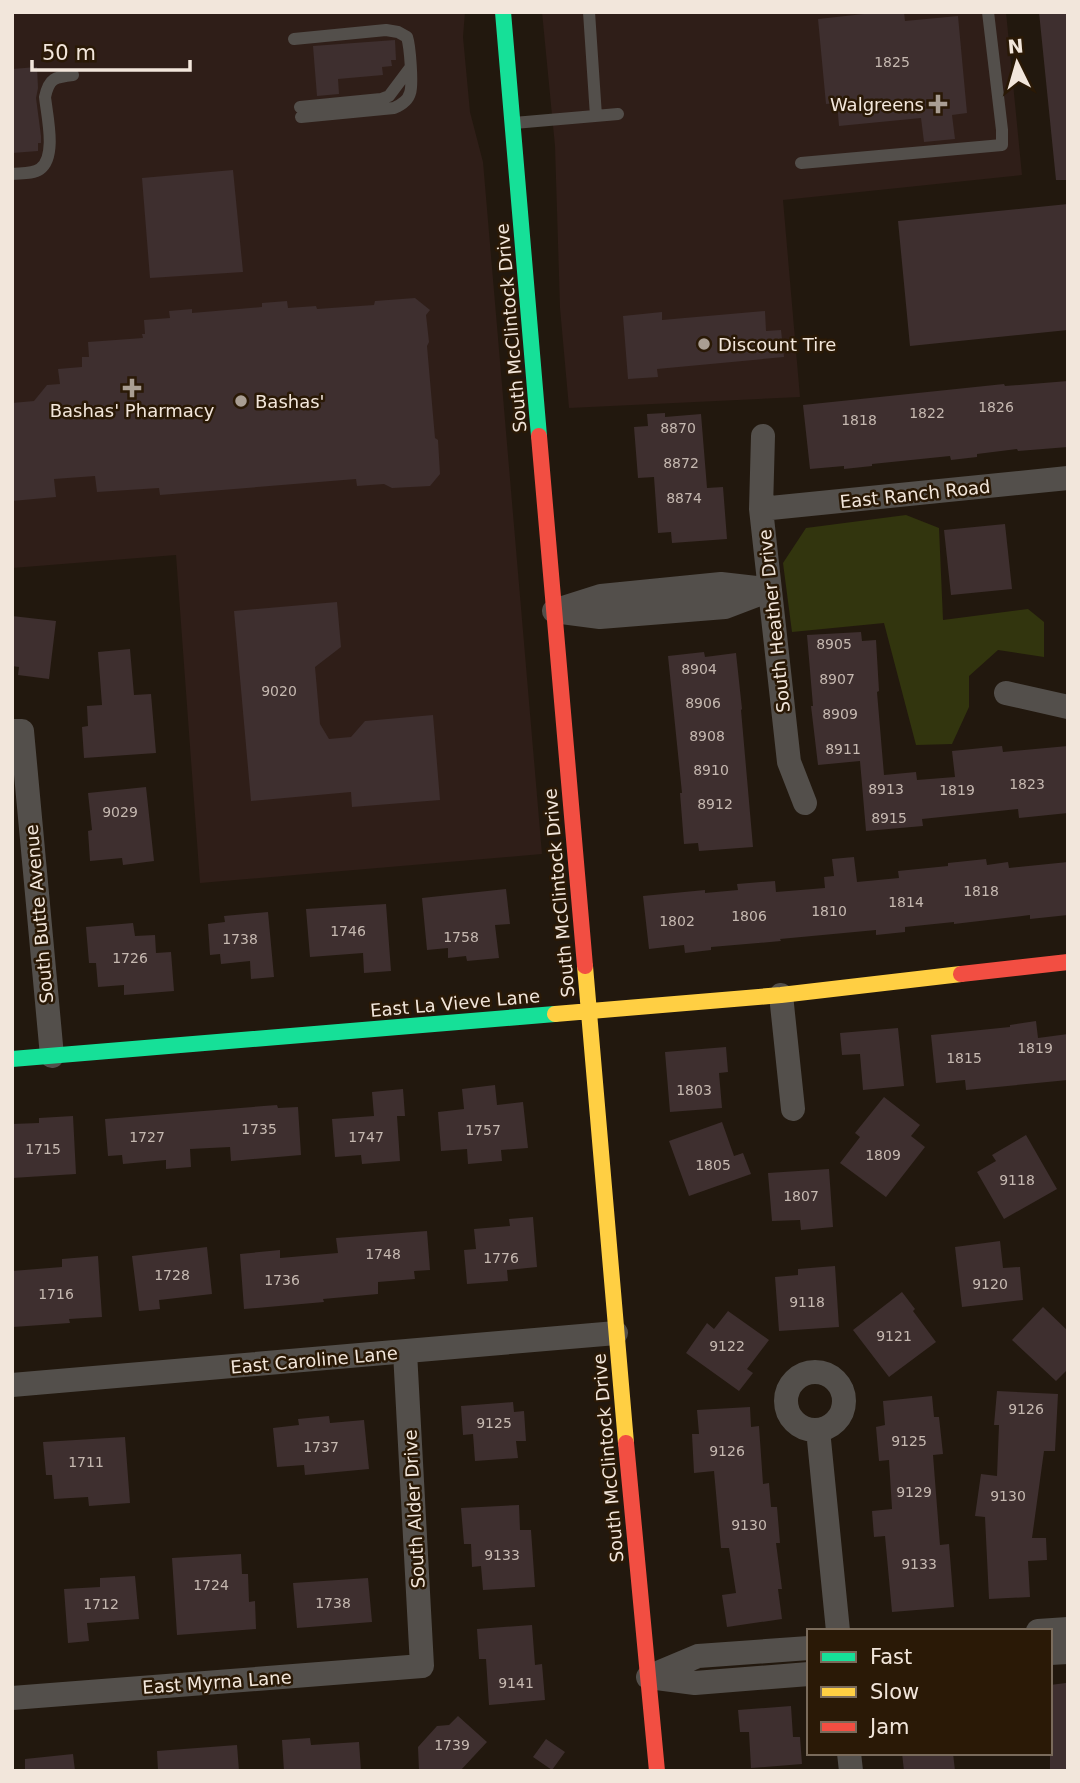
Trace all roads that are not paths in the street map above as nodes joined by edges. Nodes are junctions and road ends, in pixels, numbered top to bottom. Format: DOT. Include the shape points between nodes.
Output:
graph roads {
  1 [pos="503,12"];
  2 [pos="589,12"];
  3 [pos="988,12"];
  4 [pos="294,39"];
  5 [pos="73,75"];
  6 [pos="301,112"];
  7 [pos="618,114"];
  8 [pos="596,116"];
  9 [pos="513,123"];
  10 [pos="801,163"];
  11 [pos="12,174"];
  12 [pos="763,436"];
  13 [pos="1068,478"];
  14 [pos="761,509"];
  15 [pos="770,590"];
  16 [pos="554,611"];
  17 [pos="1006,693"];
  18 [pos="1068,707"];
  19 [pos="17,731"];
  20 [pos="805,803"];
  21 [pos="1068,962"];
  22 [pos="780,995"];
  23 [pos="589,1012"];
  24 [pos="51,1056"];
  25 [pos="12,1059"];
  26 [pos="793,1108"];
  27 [pos="616,1334"];
  28 [pos="405,1352"];
  29 [pos="12,1385"];
  30 [pos="818,1430"];
  31 [pos="838,1629"];
  32 [pos="807,1648"];
  33 [pos="422,1665"];
  34 [pos="807,1674"];
  35 [pos="648,1677"];
  36 [pos="12,1698"];
  37 [pos="657,1771"];
  1 -- 9 [label="main road, South McClintock Drive"];
  2 -- 8 [label="lane"];
  3 -- 10 [label="lane" via="1002,145"];
  4 -- 6 [label="lane" via="386,30 407,37 410,45 411,93 402,105"];
  5 -- 11 [label="lane" via="58,76 47,90 50,148 43,167"];
  7 -- 8 [label="lane"];
  8 -- 9 [label="lane"];
  9 -- 16 [label="main road, South McClintock Drive"];
  12 -- 14 [label="street, South Heather Drive"];
  13 -- 14 [label="street, East Ranch Road"];
  14 -- 15 [label="street, South Heather Drive"];
  15 -- 16 [label="street" via="721,584 601,596"];
  15 -- 20 [label="street, South Heather Drive" via="789,762"];
  16 -- 23 [label="main road, South McClintock Drive"];
  17 -- 18 [label="street"];
  19 -- 24 [label="street, South Butte Avenue"];
  21 -- 22 [label="main road, East La Vieve Lane"];
  22 -- 23 [label="main road, East La Vieve Lane"];
  22 -- 26 [label="street"];
  23 -- 24 [label="main road, East La Vieve Lane"];
  23 -- 27 [label="main road, South McClintock Drive"];
  24 -- 25 [label="main road, East La Vieve Lane"];
  27 -- 28 [label="street, East Caroline Lane"];
  27 -- 35 [label="main road, South McClintock Drive"];
  28 -- 29 [label="street, East Caroline Lane"];
  28 -- 33 [label="street, South Alder Drive"];
  30 -- 31 [label="street"];
  32 -- 35 [label="street" via="698,1657"];
  33 -- 36 [label="street, East Myrna Lane"];
  34 -- 35 [label="street" via="695,1683"];
  35 -- 37 [label="main road, South McClintock Drive"];
}
